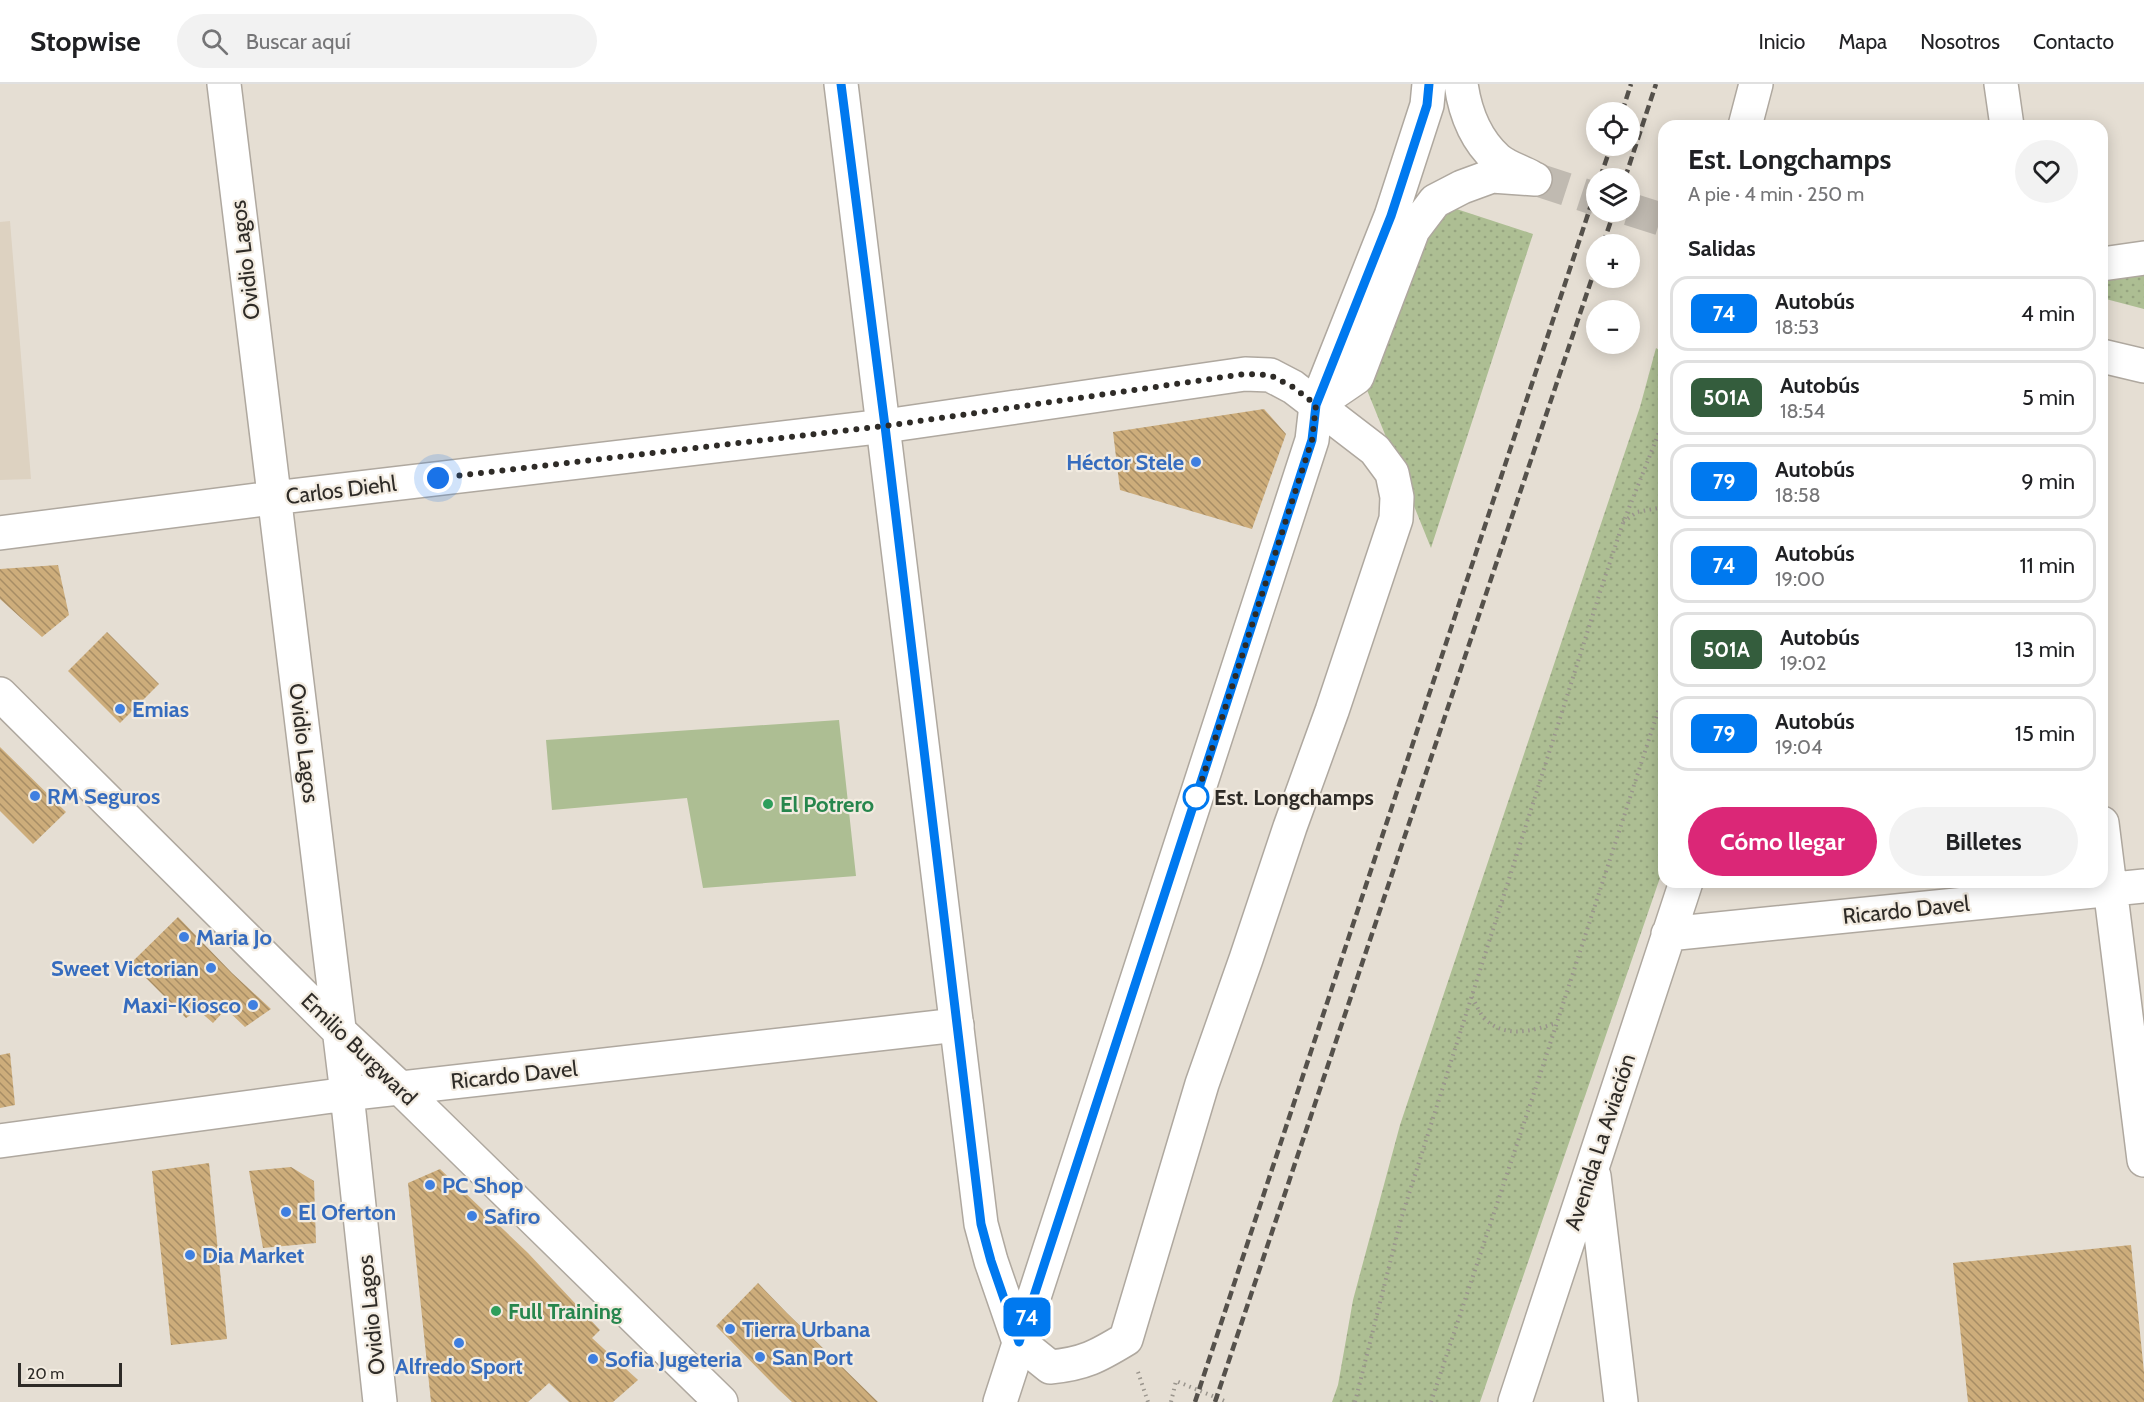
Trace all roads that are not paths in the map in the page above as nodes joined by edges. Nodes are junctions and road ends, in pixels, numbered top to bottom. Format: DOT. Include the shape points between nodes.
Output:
graph roads {
  1 [pos="224,84"];
  2 [pos="841,84"];
  3 [pos="1429,84"];
  4 [pos="1461,84"];
  5 [pos="1756,84"];
  6 [pos="2001,84"];
  7 [pos="1746,120"];
  8 [pos="2006,120"];
  9 [pos="2144,258"];
  10 [pos="2108,263"];
  11 [pos="2108,357"];
  12 [pos="2144,366"];
  13 [pos="1316,405"];
  14 [pos="885,426"];
  15 [pos="273,498"];
  16 [pos="0,533"];
  17 [pos="0,694"];
  18 [pos="2108,872"];
  19 [pos="2144,885"];
  20 [pos="1684,888"];
  21 [pos="2110,889"];
  22 [pos="1668,934"];
  23 [pos="957,1025"];
  24 [pos="340,1032"];
  25 [pos="400,1088"];
  26 [pos="347,1094"];
  27 [pos="0,1140"];
  28 [pos="2144,1160"];
  29 [pos="1593,1166"];
  30 [pos="1019,1342"];
  31 [pos="380,1402"];
  32 [pos="721,1402"];
  33 [pos="1000,1402"];
  34 [pos="1515,1402"];
  35 [pos="1621,1402"];
  1 -- 15 [label="street, Ovidio Lagos"];
  2 -- 14 [label="street"];
  3 -- 13 [label="street" via="1427,105 1391,216"];
  4 -- 13 [label="street" via="1475,132 1498,160 1535,179 1492,177 1436,201 1413,230 1357,377"];
  5 -- 7 [label="street"];
  6 -- 8 [label="street"];
  9 -- 10 [label="street"];
  11 -- 12 [label="street"];
  13 -- 14 [label="street, Carlos Diehl" via="1270,375 1245,374"];
  13 -- 30 [label="street" via="1312,440"];
  13 -- 30 [label="street, Carlos Diehl" via="1375,450 1392,473 1397,497 1395,519 1202,1084 1126,1339 1074,1365 1050,1367"];
  14 -- 15 [label="street, Carlos Diehl"];
  14 -- 23 [label="street"];
  15 -- 16 [label="street, Carlos Diehl"];
  15 -- 24 [label="street, Ovidio Lagos"];
  17 -- 24 [label="street, Emilio Burgward"];
  18 -- 21 [label="street"];
  19 -- 21 [label="street, Ricardo Davel"];
  20 -- 22 [label="street, Avenida La Aviación"];
  21 -- 22 [label="street, Ricardo Davel"];
  21 -- 28 [label="street"];
  22 -- 29 [label="street, Avenida La Aviación"];
  23 -- 25 [label="street, Ricardo Davel"];
  23 -- 30 [label="street" via="981,1224"];
  24 -- 25 [label="street, Emilio Burgward"];
  24 -- 26 [label="street, Ovidio Lagos"];
  25 -- 26 [label="street, Ricardo Davel"];
  25 -- 32 [label="street, Emilio Burgward"];
  26 -- 27 [label="street, Ricardo Davel"];
  26 -- 31 [label="street, Ovidio Lagos"];
  29 -- 34 [label="street, Avenida La Aviación"];
  29 -- 35 [label="street"];
  30 -- 33 [label="street"];
}
